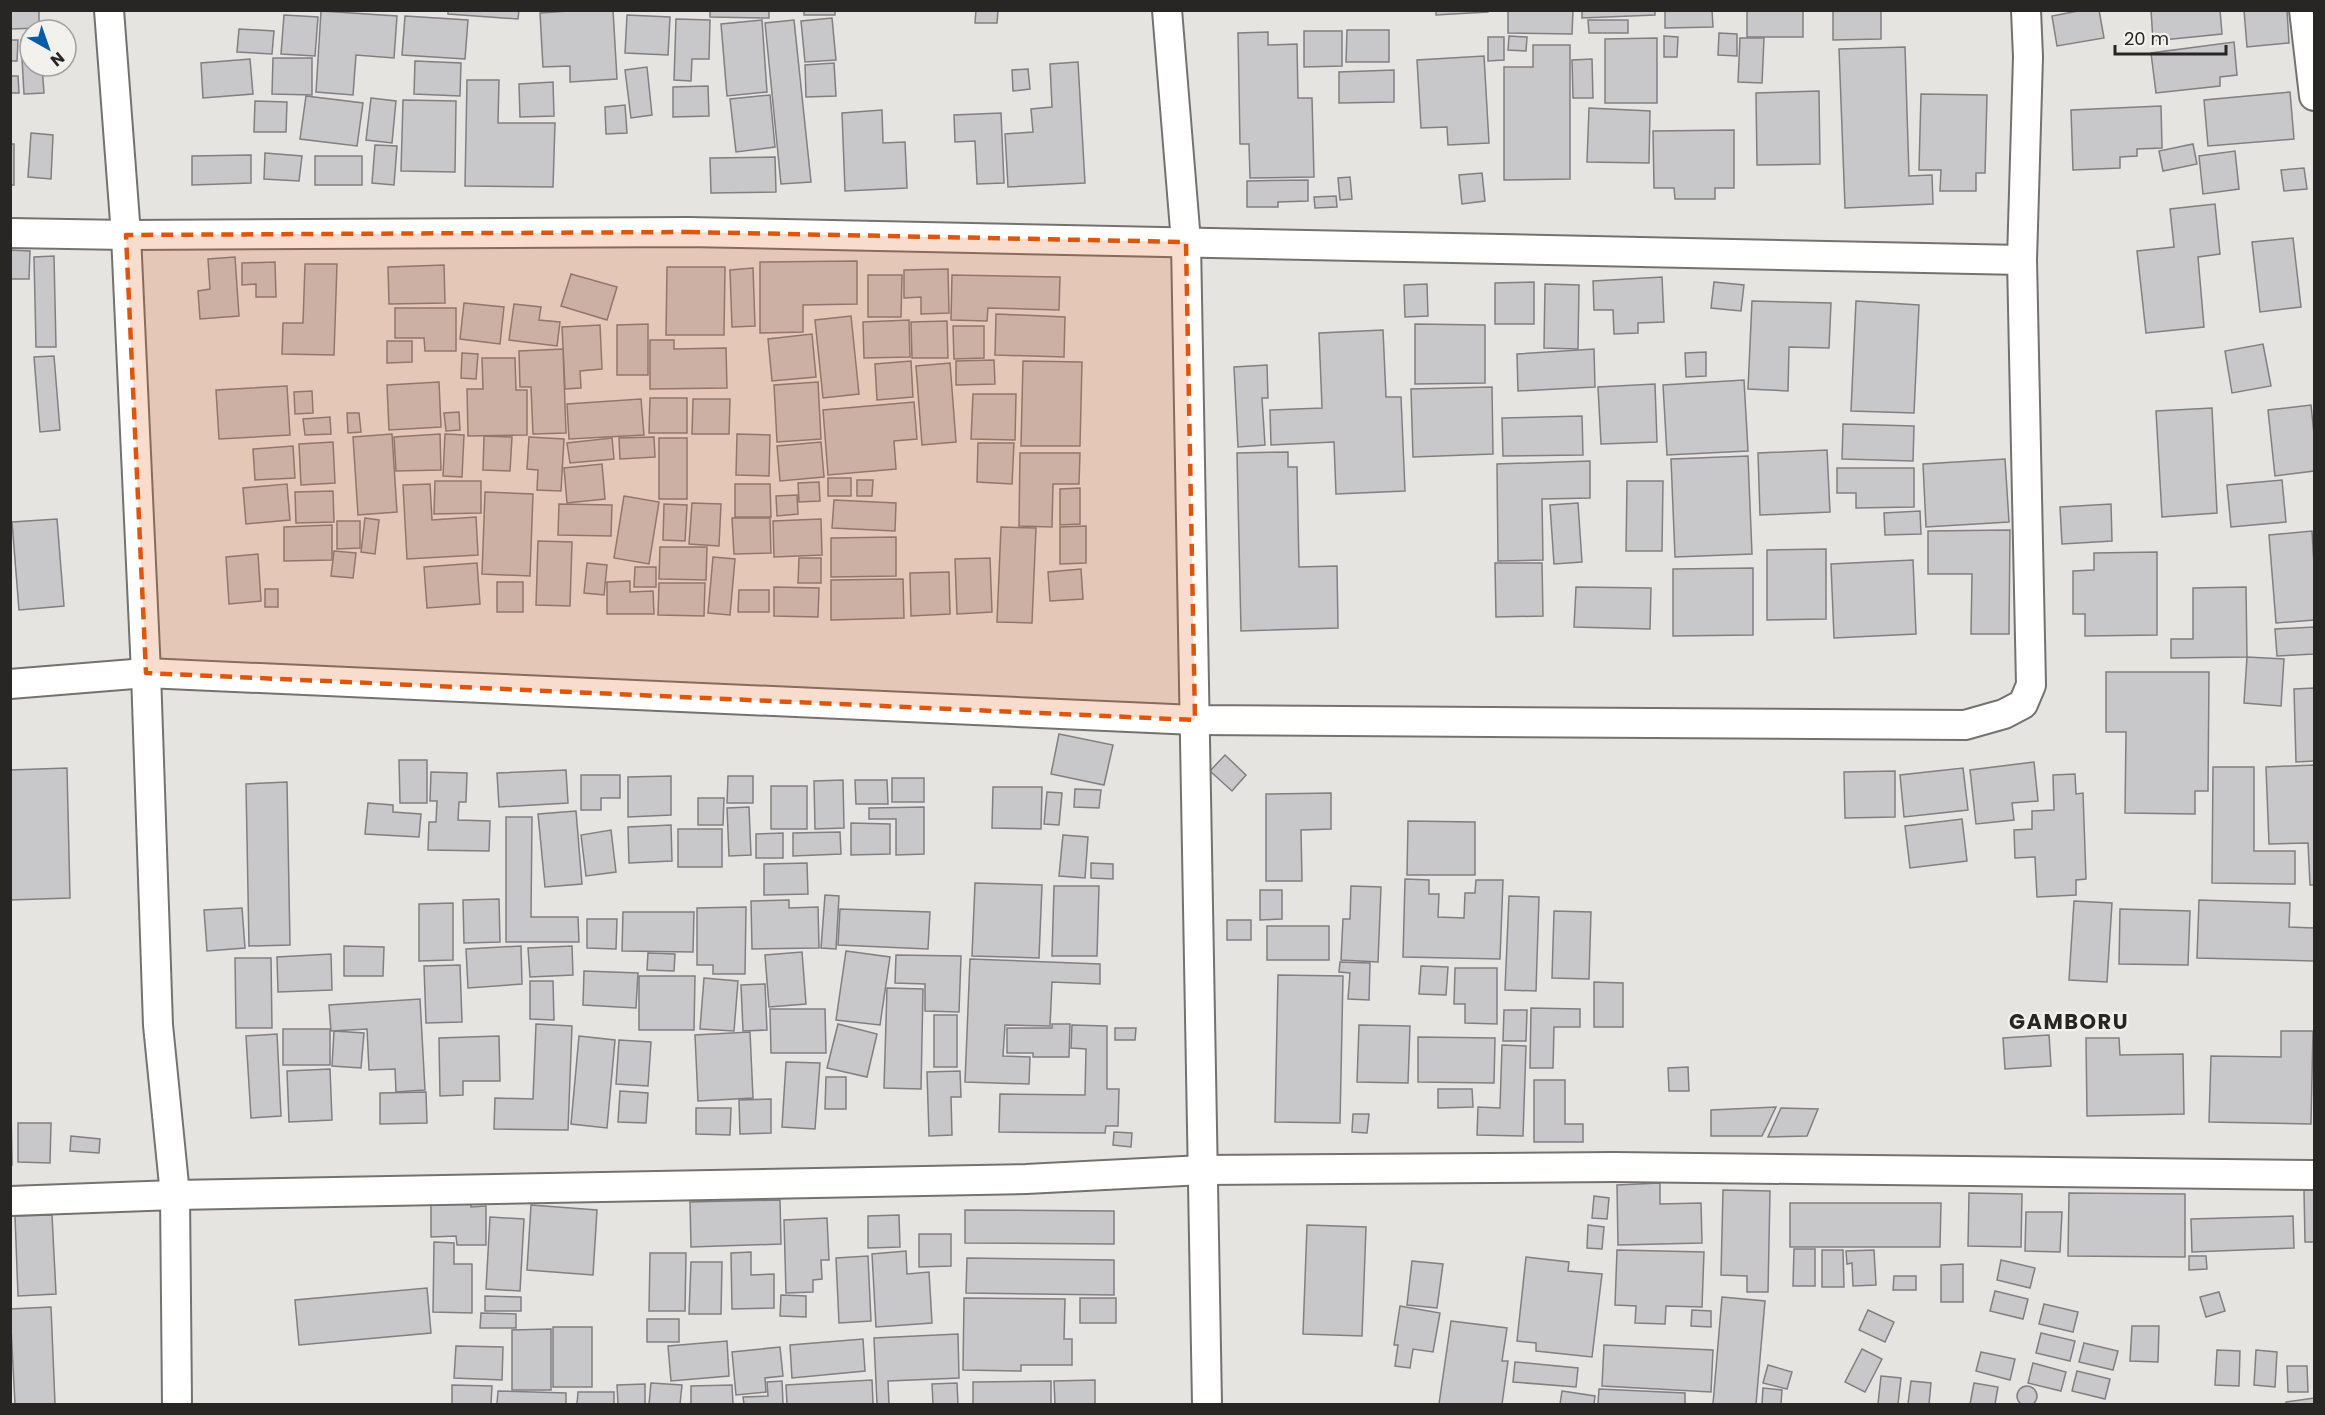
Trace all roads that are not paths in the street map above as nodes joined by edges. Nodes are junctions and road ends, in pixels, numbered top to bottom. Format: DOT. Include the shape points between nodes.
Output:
graph roads {
  1 [pos="109,10"];
  2 [pos="1167,10"];
  3 [pos="2026,10"];
  4 [pos="2304,10"];
  5 [pos="2314,96"];
  6 [pos="10,233"];
  7 [pos="126,235"];
  8 [pos="1186,242"];
  9 [pos="2022,260"];
  10 [pos="146,673"];
  11 [pos="10,684"];
  12 [pos="1195,720"];
  13 [pos="1203,1170"];
  14 [pos="2314,1174"];
  15 [pos="175,1195"];
  16 [pos="10,1201"];
  17 [pos="177,1404"];
  18 [pos="1207,1404"];
  1 -- 7 [label="street"];
  2 -- 8 [label="street"];
  3 -- 9 [label="street"];
  4 -- 5 [label="street"];
  6 -- 7 [label="street"];
  7 -- 8 [label="street" via="688,232"];
  7 -- 10 [label="street"];
  8 -- 9 [label="street"];
  8 -- 12 [label="street"];
  9 -- 12 [label="street" via="2031,685 2023,704 1965,725"];
  10 -- 11 [label="street"];
  10 -- 12 [label="street"];
  10 -- 15 [label="street" via="158,1025"];
  12 -- 13 [label="street"];
  13 -- 14 [label="street" via="1614,1167"];
  13 -- 15 [label="street" via="1026,1179"];
  13 -- 18 [label="street"];
  15 -- 16 [label="street"];
  15 -- 17 [label="street"];
}
